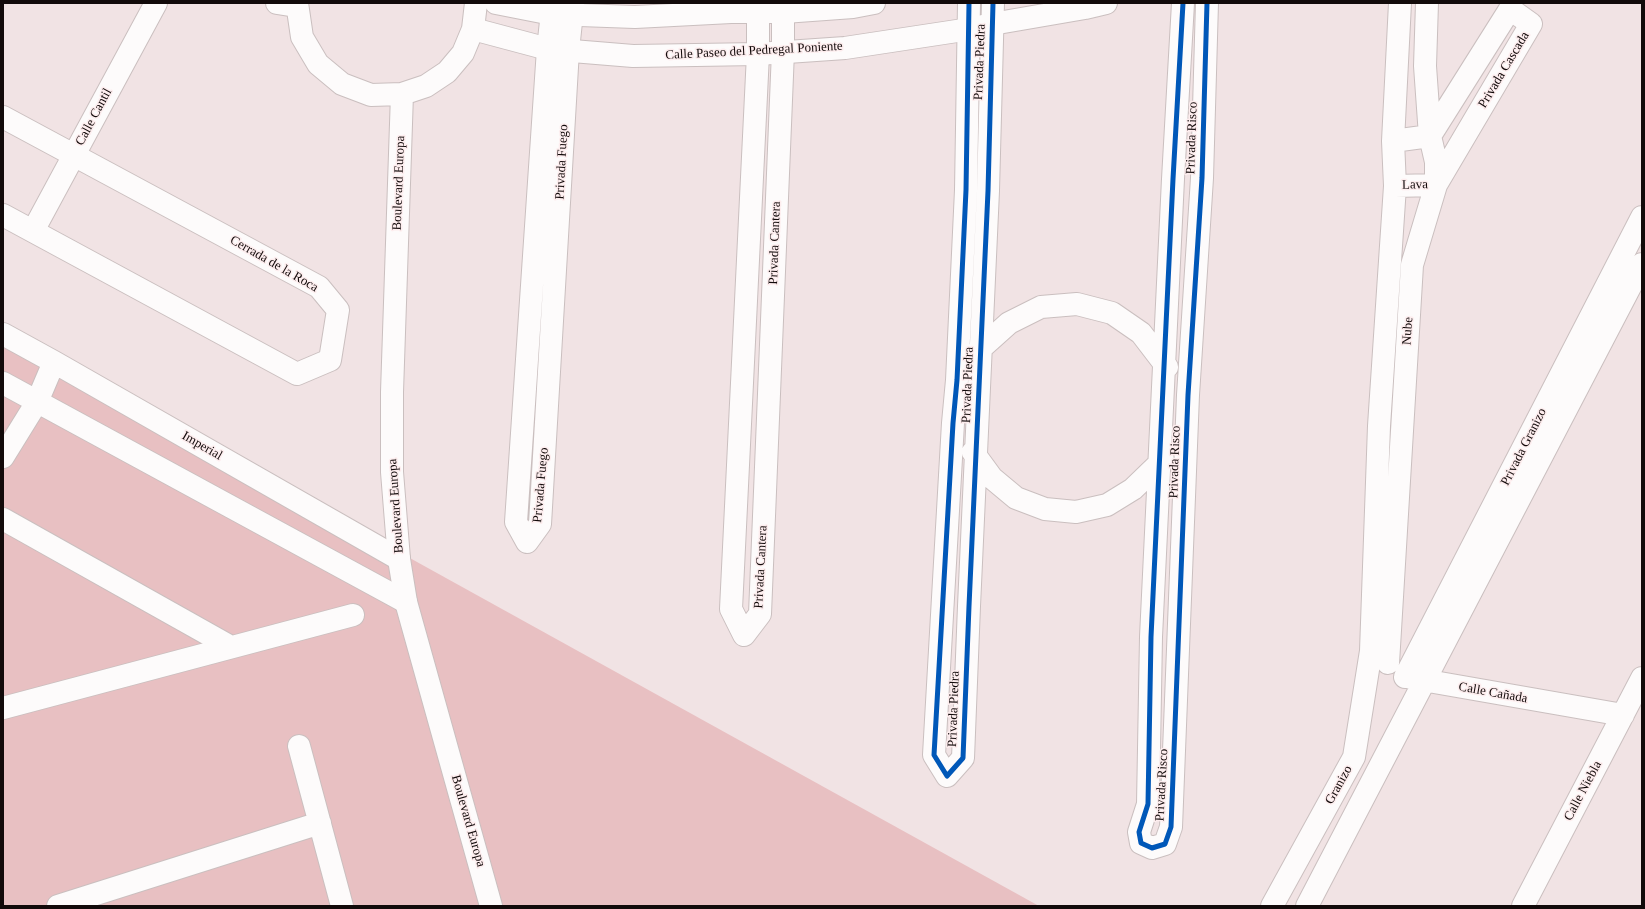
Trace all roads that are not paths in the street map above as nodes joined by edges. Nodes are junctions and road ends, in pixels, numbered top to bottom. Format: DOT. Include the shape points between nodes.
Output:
graph roads {
  1 [pos="156,3"];
  2 [pos="476,3"];
  3 [pos="496,3"];
  4 [pos="874,3"];
  5 [pos="969,3"];
  6 [pos="1106,3"];
  7 [pos="1183,3"];
  8 [pos="1207,3"];
  9 [pos="1400,3"];
  10 [pos="1427,3"];
  11 [pos="290,4"];
  12 [pos="783,7"];
  13 [pos="758,8"];
  14 [pos="562,9"];
  15 [pos="993,13"];
  16 [pos="473,29"];
  17 [pos="970,29"];
  18 [pos="558,50"];
  19 [pos="783,51"];
  20 [pos="758,54"];
  21 [pos="402,94"];
  22 [pos="3,117"];
  23 [pos="1430,136"];
  24 [pos="1393,140"];
  25 [pos="74,155"];
  26 [pos="1202,178"];
  27 [pos="1173,179"];
  28 [pos="1436,185"];
  29 [pos="1395,186"];
  30 [pos="966,190"];
  31 [pos="988,191"];
  32 [pos="3,215"];
  33 [pos="1642,217"];
  34 [pos="547,227"];
  35 [pos="33,231"];
  36 [pos="774,251"];
  37 [pos="748,252"];
  38 [pos="1642,264"];
  39 [pos="1600,298"];
  40 [pos="1618,311"];
  41 [pos="3,334"];
  42 [pos="980,349"];
  43 [pos="54,362"];
  44 [pos="1164,363"];
  45 [pos="957,380"];
  46 [pos="3,383"];
  47 [pos="1188,395"];
  48 [pos="37,402"];
  49 [pos="953,423"];
  50 [pos="1379,426"];
  51 [pos="1402,427"];
  52 [pos="1188,432"];
  53 [pos="739,437"];
  54 [pos="766,437"];
  55 [pos="976,456"];
  56 [pos="3,457"];
  57 [pos="1159,466"];
  58 [pos="1519,478"];
  59 [pos="3,519"];
  60 [pos="399,559"];
  61 [pos="406,602"];
  62 [pos="943,602"];
  63 [pos="968,606"];
  64 [pos="353,615"];
  65 [pos="1151,637"];
  66 [pos="1179,637"];
  67 [pos="231,647"];
  68 [pos="1379,657"];
  69 [pos="1642,678"];
  70 [pos="1414,679"];
  71 [pos="3,708"];
  72 [pos="1623,715"];
  73 [pos="299,746"];
  74 [pos="320,823"];
  75 [pos="1534,884"];
  76 [pos="58,906"];
  77 [pos="342,906"];
  78 [pos="491,906"];
  79 [pos="1272,906"];
  80 [pos="1307,906"];
  81 [pos="1523,906"];
  82 [pos="1537,906"];
  1 -- 25 [label="street, Calle Cantil"];
  2 -- 16 [label="street"];
  3 -- 14 [label="street"];
  4 -- 12 [label="street" via="854,7"];
  5 -- 17 [label="street, Privada Piedra"];
  6 -- 15 [label="street, Calle Paseo del Pedregal Poniente" via="1085,8"];
  7 -- 27 [label="street, Privada Risco"];
  8 -- 26 [label="street, Privada Risco"];
  9 -- 24 [label="street, Nube"];
  10 -- 23 [label="street, Nube" via="1425,66"];
  11 -- 21 [label="street" via="302,37 318,64 342,84 371,95"];
  12 -- 13 [label="street"];
  12 -- 19 [label="street, Privada Cantera"];
  13 -- 14 [label="street" via="636,17"];
  13 -- 20 [label="street, Privada Cantera"];
  14 -- 18 [label="street, Privada Fuego"];
  15 -- 17 [label="street, Calle Paseo del Pedregal Poniente"];
  15 -- 31 [label="street, Privada Piedra"];
  16 -- 18 [label="street, Calle Paseo del Pedregal Poniente"];
  16 -- 21 [label="street" via="463,53 447,72 426,86"];
  17 -- 19 [label="street, Calle Paseo del Pedregal Poniente" via="845,48"];
  17 -- 30 [label="street, Privada Piedra"];
  18 -- 20 [label="street, Calle Paseo del Pedregal Poniente" via="633,56"];
  18 -- 34 [label="street, Privada Fuego"];
  19 -- 20 [label="street, Calle Paseo del Pedregal Poniente"];
  19 -- 36 [label="street, Privada Cantera"];
  20 -- 37 [label="street, Privada Cantera"];
  21 -- 60 [label="street, Boulevard Europa" via="392,392 392,472"];
  22 -- 25 [label="street, Cerrada de la Roca"];
  23 -- 24 [label="street"];
  23 -- 28 [label="street, Nube" via="1436,162"];
  23 -- 28 [label="street, Privada Cascada" via="1510,9 1531,24"];
  24 -- 29 [label="street, Nube"];
  25 -- 35 [label="street, Calle Cantil"];
  25 -- 35 [label="street, Cerrada de la Roca" via="319,287 338,310 330,360 297,374"];
  26 -- 27 [label="street"];
  26 -- 47 [label="street, Privada Risco"];
  27 -- 44 [label="street, Privada Risco"];
  28 -- 29 [label="street, Lava"];
  28 -- 51 [label="street, Nube" via="1412,265"];
  29 -- 50 [label="street, Nube"];
  30 -- 31 [label="street"];
  30 -- 45 [label="street, Privada Piedra"];
  31 -- 42 [label="street, Privada Piedra"];
  32 -- 35 [label="street, Cerrada de la Roca"];
  33 -- 39 [label="street, Privada Granizo"];
  34 -- 34 [label="street, Privada Fuego" via="516,522 527,542 540,524"];
  36 -- 37 [label="street"];
  36 -- 54 [label="street, Privada Cantera"];
  37 -- 53 [label="street, Privada Cantera"];
  38 -- 40 [label="street, Privada Granizo"];
  39 -- 40 [label="street"];
  39 -- 58 [label="street, Privada Granizo"];
  40 -- 58 [label="street, Privada Granizo"];
  41 -- 43 [label="street, Imperial"];
  42 -- 44 [label="street" via="1009,323 1041,307 1077,304 1112,313 1141,333"];
  42 -- 45 [label="street"];
  42 -- 55 [label="street, Privada Piedra"];
  43 -- 48 [label="street"];
  43 -- 60 [label="street, Imperial"];
  44 -- 47 [label="street"];
  44 -- 57 [label="street, Privada Risco"];
  45 -- 49 [label="street, Privada Piedra"];
  46 -- 48 [label="street"];
  47 -- 52 [label="street, Privada Risco"];
  48 -- 56 [label="street"];
  48 -- 61 [label="street"];
  49 -- 55 [label="street"];
  49 -- 62 [label="street, Privada Piedra"];
  50 -- 51 [label="street"];
  50 -- 68 [label="street, Nube"];
  51 -- 68 [label="street, Nube"];
  52 -- 57 [label="street"];
  52 -- 66 [label="street, Privada Risco"];
  53 -- 54 [label="street"];
  53 -- 54 [label="street, Privada Cantera" via="731,609 744,634 760,614"];
  55 -- 57 [label="street" via="992,478 1016,498 1045,509 1076,512 1107,505 1134,489"];
  55 -- 63 [label="street, Privada Piedra"];
  57 -- 65 [label="street, Privada Risco"];
  58 -- 70 [label="street, Privada Granizo"];
  59 -- 67 [label="street"];
  60 -- 61 [label="street, Boulevard Europa"];
  61 -- 78 [label="street, Boulevard Europa"];
  62 -- 63 [label="street"];
  62 -- 63 [label="street, Privada Piedra" via="934,755 947,776 963,758"];
  64 -- 67 [label="street"];
  65 -- 66 [label="street"];
  65 -- 66 [label="street, Privada Risco" via="1148,804 1138,832 1141,843 1152,848 1165,844 1171,827"];
  67 -- 71 [label="street"];
  68 -- 70 [label="street, Calle Cañada"];
  68 -- 79 [label="street, Granizo" via="1354,757"];
  69 -- 72 [label="street, Calle Niebla"];
  70 -- 72 [label="street, Calle Cañada"];
  70 -- 80 [label="street, Granizo"];
  72 -- 75 [label="street, Calle Niebla"];
  73 -- 74 [label="street"];
  74 -- 76 [label="street"];
  74 -- 77 [label="street"];
  75 -- 81 [label="street, Calle Niebla"];
  75 -- 82 [label="street"];
}
